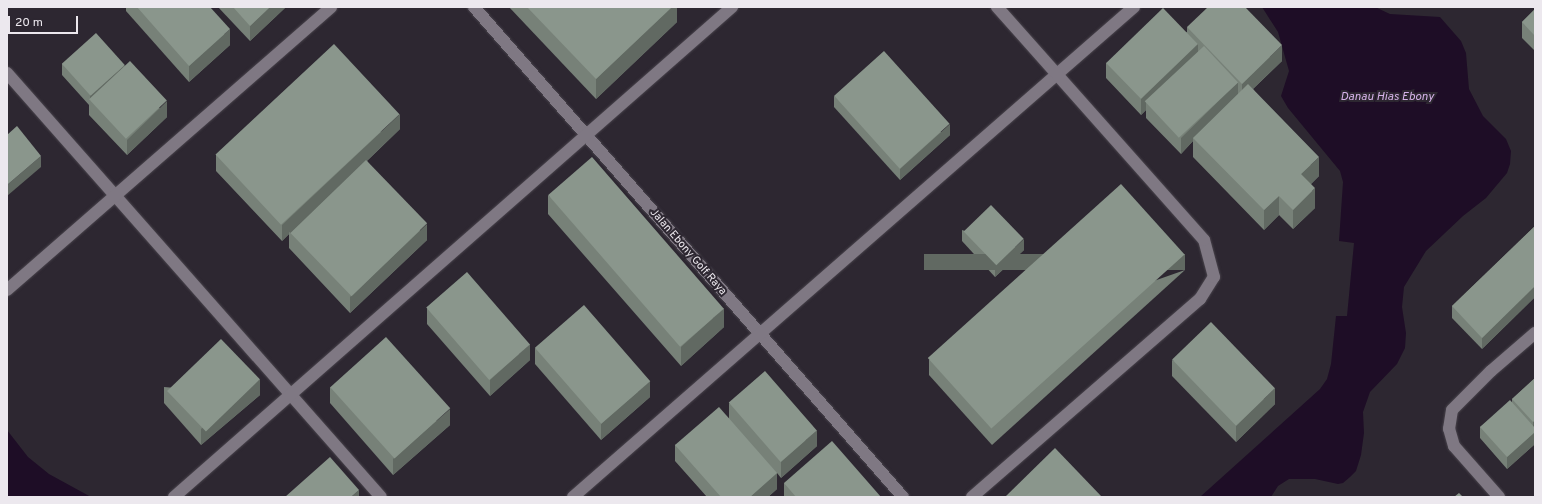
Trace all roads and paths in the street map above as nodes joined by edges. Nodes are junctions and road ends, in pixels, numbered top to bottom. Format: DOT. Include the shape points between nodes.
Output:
graph roads {
  1 [pos="331,7"];
  2 [pos="474,7"];
  3 [pos="732,7"];
  4 [pos="996,7"];
  5 [pos="1134,7"];
  6 [pos="7,73"];
  7 [pos="1056,74"];
  8 [pos="586,135"];
  9 [pos="116,195"];
  10 [pos="7,290"];
  11 [pos="1535,334"];
  12 [pos="760,335"];
  13 [pos="291,394"];
  14 [pos="174,497"];
  15 [pos="381,497"];
  16 [pos="573,497"];
  17 [pos="903,497"];
  18 [pos="972,497"];
  19 [pos="1499,497"];
  1 -- 9 [label="street"];
  2 -- 8 [label="street, Jalan Ebony Golf Raya"];
  3 -- 8 [label="street"];
  4 -- 7 [label="street"];
  5 -- 7 [label="street"];
  6 -- 9 [label="street"];
  7 -- 12 [label="street"];
  7 -- 18 [label="street" via="1204,240 1214,277 1200,299"];
  8 -- 12 [label="street, Jalan Ebony Golf Raya"];
  8 -- 13 [label="street"];
  9 -- 10 [label="street"];
  9 -- 13 [label="street"];
  11 -- 19 [label="street" via="1491,371 1452,410 1449,429 1454,446"];
  12 -- 16 [label="street"];
  12 -- 17 [label="street, Jalan Ebony Golf Raya"];
  13 -- 14 [label="street"];
  13 -- 15 [label="street"];
}
